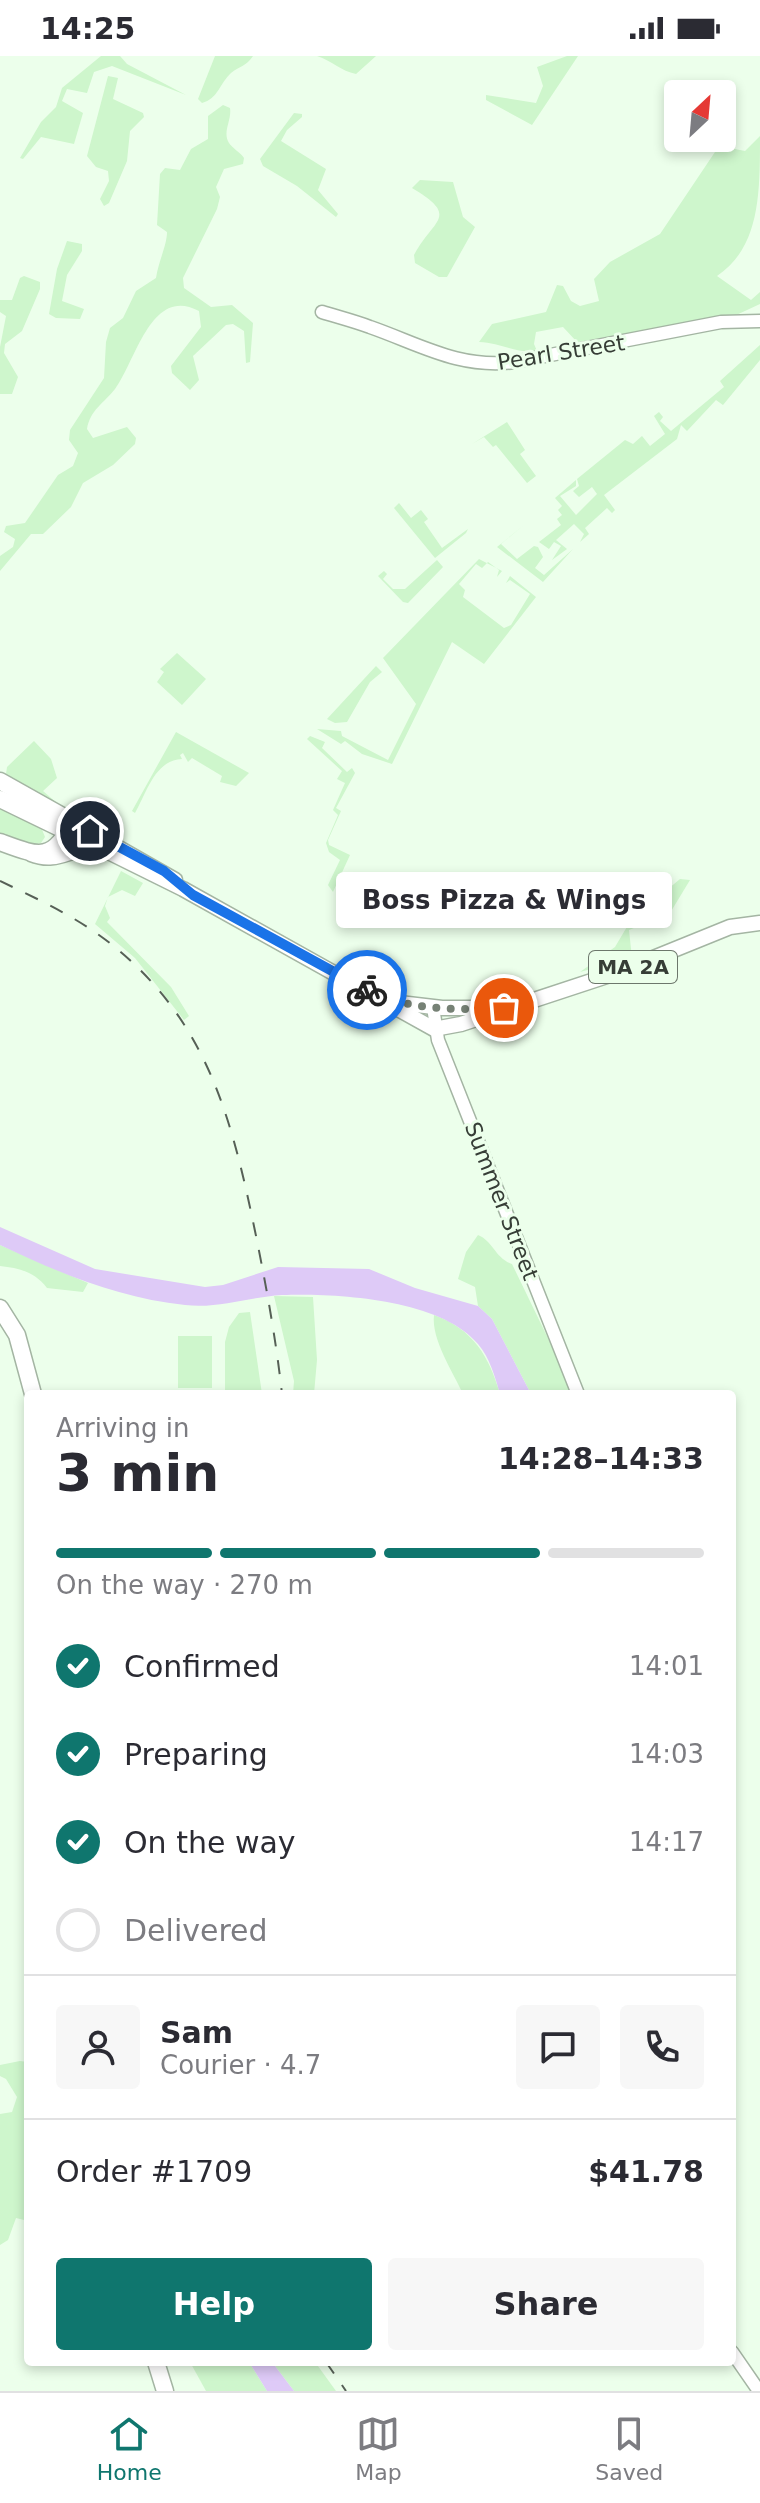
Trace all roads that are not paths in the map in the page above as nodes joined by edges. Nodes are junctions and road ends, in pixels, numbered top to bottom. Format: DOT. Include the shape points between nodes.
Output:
graph roads {
  1 [pos="322,312"];
  2 [pos="760,321"];
  3 [pos="0,781"];
  4 [pos="0,799"];
  5 [pos="40,818"];
  6 [pos="70,827"];
  7 [pos="0,842"];
  8 [pos="31,854"];
  9 [pos="113,856"];
  10 [pos="183,889"];
  11 [pos="760,923"];
  12 [pos="390,1002"];
  13 [pos="433,1007"];
  14 [pos="504,1008"];
  15 [pos="434,1029"];
  16 [pos="0,1308"];
  17 [pos="32,1390"];
  18 [pos="576,1390"];
  19 [pos="736,2358"];
  20 [pos="157,2366"];
  21 [pos="165,2391"];
  22 [pos="759,2391"];
  1 -- 2 [label="main road, Pearl Street" via="450,359 488,364 721,322"];
  3 -- 6 [label="highway, MA 2A"];
  4 -- 5 [label="highway, MA 2A"];
  5 -- 6 [label="highway, MA 2A"];
  5 -- 8 [label="highway" via="49,825 51,839"];
  6 -- 8 [label="highway" via="54,849"];
  6 -- 9 [label="main road, MA 2A"];
  6 -- 10 [label="main road, MA 2A" via="164,871"];
  7 -- 8 [label="highway"];
  8 -- 9 [label="main road" via="54,859 85,848"];
  9 -- 10 [label="main road, MA 2A"];
  10 -- 12 [label="main road, MA 2A"];
  11 -- 14 [label="main road, MA 2A" via="730,927 619,972"];
  12 -- 13 [label="main road, MA 2A"];
  12 -- 15 [label="main road, MA 2A"];
  13 -- 14 [label="main road, MA 2A"];
  13 -- 15 [label="main road, Summer Street"];
  14 -- 15 [label="main road, MA 2A"];
  15 -- 18 [label="main road, Summer Street"];
  16 -- 17 [label="highway" via="17,1335"];
  19 -- 22 [label="main road"];
  20 -- 21 [label="highway"];
}
